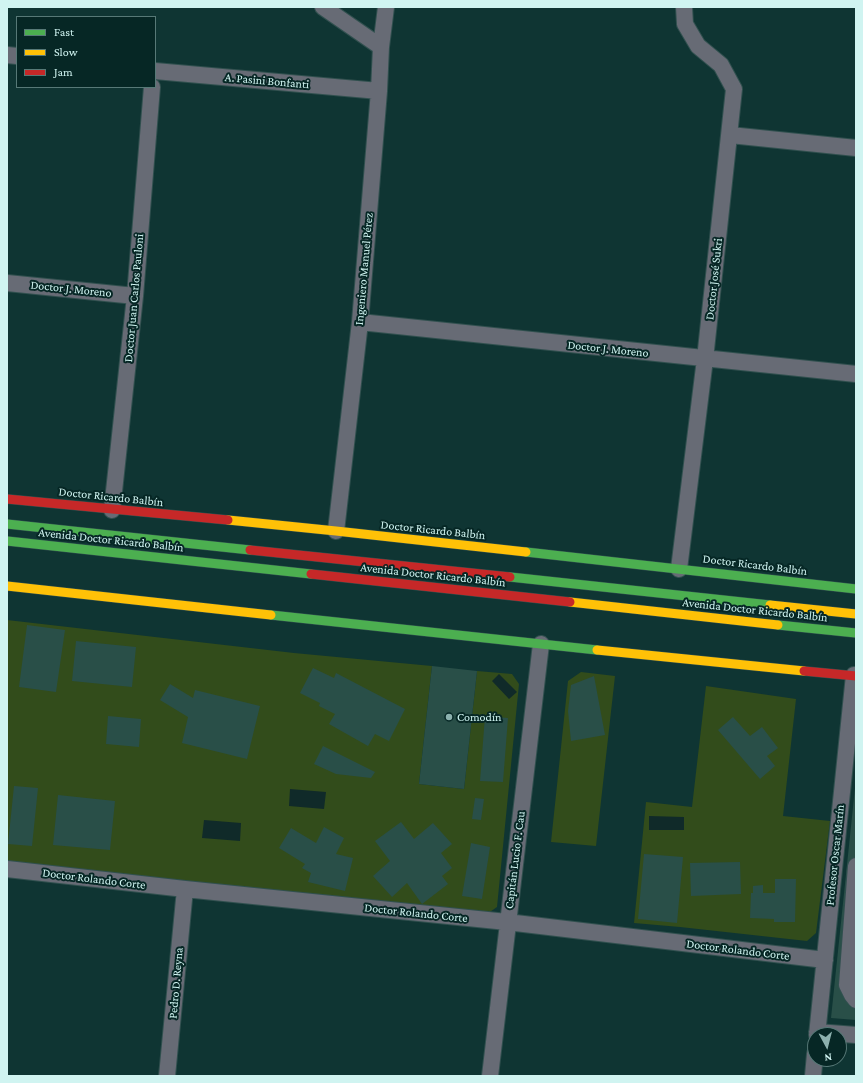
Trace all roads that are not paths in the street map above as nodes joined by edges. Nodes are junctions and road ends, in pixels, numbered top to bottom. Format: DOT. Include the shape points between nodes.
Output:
graph roads {
  1 [pos="323,7"];
  2 [pos="386,7"];
  3 [pos="684,7"];
  4 [pos="381,47"];
  5 [pos="156,71"];
  6 [pos="152,88"];
  7 [pos="379,91"];
  8 [pos="730,135"];
  9 [pos="856,148"];
  10 [pos="7,283"];
  11 [pos="135,296"];
  12 [pos="360,322"];
  13 [pos="705,359"];
  14 [pos="856,374"];
  15 [pos="7,499"];
  16 [pos="112,510"];
  17 [pos="7,524"];
  18 [pos="336,531"];
  19 [pos="7,541"];
  20 [pos="679,568"];
  21 [pos="7,586"];
  22 [pos="856,590"];
  23 [pos="856,614"];
  24 [pos="856,633"];
  25 [pos="541,644"];
  26 [pos="855,676"];
  27 [pos="856,866"];
  28 [pos="7,869"];
  29 [pos="185,889"];
  30 [pos="507,922"];
  31 [pos="825,960"];
  32 [pos="856,1000"];
  33 [pos="818,1027"];
  34 [pos="167,1076"];
  35 [pos="490,1076"];
  1 -- 4 [label="street"];
  2 -- 4 [label="street, Ingeniero Manuel Pérez"];
  3 -- 8 [label="street, Doctor José Sukri" via="686,24 698,46 721,65 734,89"];
  4 -- 7 [label="street, Ingeniero Manuel Pérez"];
  5 -- 7 [label="street, A. Pasini Bonfanti"];
  6 -- 11 [label="street, Doctor Juan Carlos Pauloni"];
  7 -- 12 [label="street, Ingeniero Manuel Pérez"];
  8 -- 9 [label="street"];
  8 -- 13 [label="street, Doctor José Sukri"];
  10 -- 11 [label="street, Doctor J. Moreno"];
  11 -- 16 [label="street, Doctor Juan Carlos Pauloni"];
  12 -- 13 [label="street, Doctor J. Moreno"];
  12 -- 18 [label="street, Ingeniero Manuel Pérez"];
  13 -- 14 [label="street, Doctor J. Moreno"];
  13 -- 20 [label="street, Doctor José Sukri"];
  15 -- 16 [label="street, Doctor Ricardo Balbín"];
  16 -- 18 [label="street, Doctor Ricardo Balbín"];
  17 -- 23 [label="street, Avenida Doctor Ricardo Balbín"];
  18 -- 20 [label="street, Doctor Ricardo Balbín"];
  19 -- 24 [label="street, Avenida Doctor Ricardo Balbín"];
  20 -- 22 [label="street, Doctor Ricardo Balbín"];
  21 -- 25 [label="street"];
  25 -- 26 [label="street"];
  25 -- 30 [label="street, Capitán Lucio F. Cau"];
  26 -- 31 [label="street, Profesor Oscar Marín"];
  27 -- 32 [label="street" via="847,985"];
  28 -- 29 [label="street, Doctor Rolando Corte"];
  29 -- 30 [label="street, Doctor Rolando Corte"];
  29 -- 34 [label="street, Pedro D. Reyna"];
  30 -- 31 [label="street, Doctor Rolando Corte"];
  30 -- 35 [label="street, Capitán Lucio F. Cau"];
  31 -- 33 [label="street, Profesor Oscar Marín"];
}
